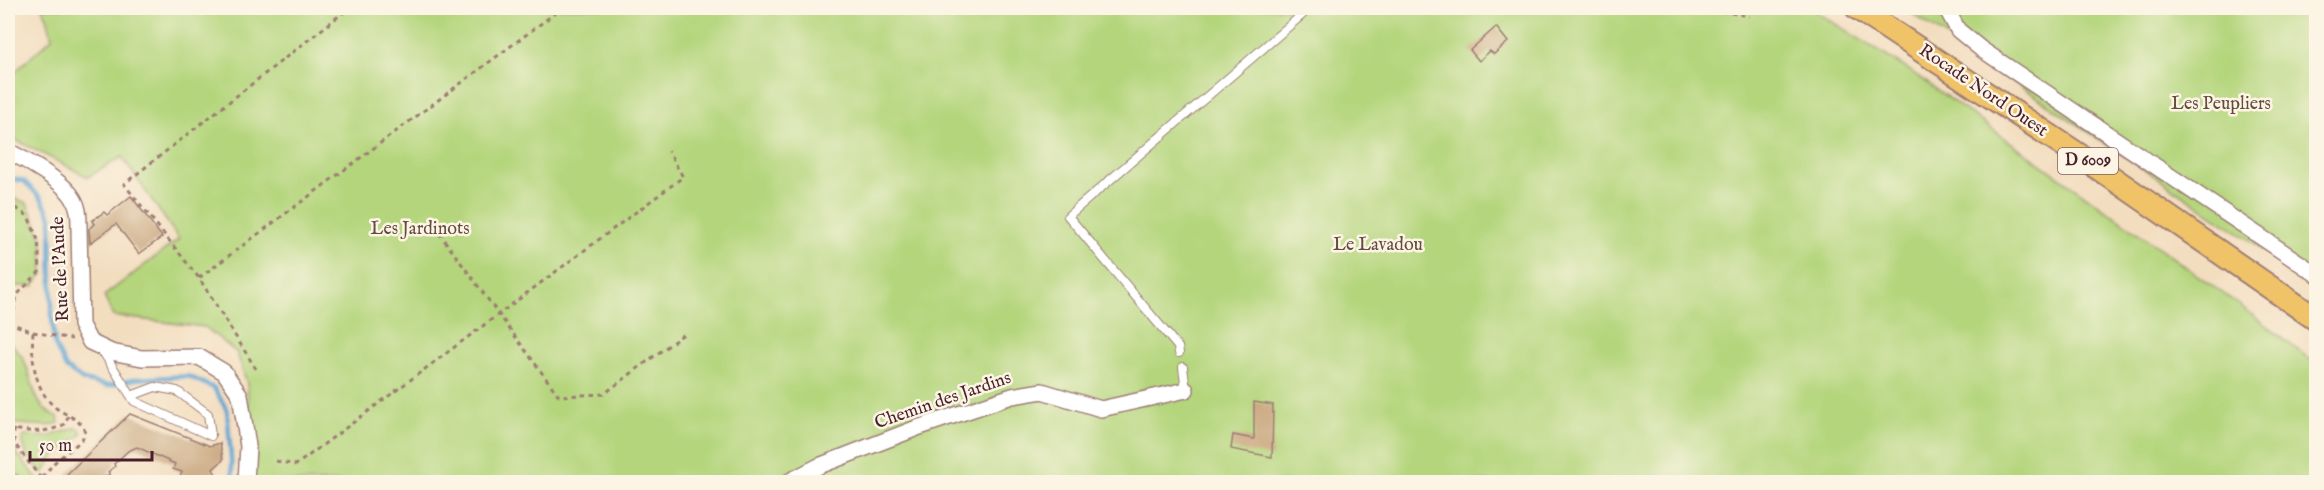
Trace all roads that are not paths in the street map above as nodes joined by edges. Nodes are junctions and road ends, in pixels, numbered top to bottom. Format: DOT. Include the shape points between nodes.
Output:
graph roads {
  1 [pos="1310,8"];
  2 [pos="1857,8"];
  3 [pos="1946,8"];
  4 [pos="8,151"];
  5 [pos="2316,274"];
  6 [pos="2316,319"];
  7 [pos="100,346"];
  8 [pos="1179,353"];
  9 [pos="1183,367"];
  10 [pos="1186,390"];
  11 [pos="129,392"];
  12 [pos="246,483"];
  13 [pos="788,483"];
  1 -- 8 [label="lane" via="1068,216 1178,346"];
  2 -- 6 [label="main road, Rocade Nord Ouest / D 6009"];
  3 -- 5 [label="street" via="1958,30 1981,49"];
  4 -- 7 [label="street, Rue de l'Aude" via="35,164 73,197 80,226 81,325 90,342"];
  7 -- 11 [label="lane"];
  7 -- 12 [label="street, Rue de l'Aude" via="142,358 199,357 224,372 240,395 248,446"];
  9 -- 10 [label="lane"];
  10 -- 13 [label="street, Chemin des Jardins" via="1101,409 1042,391 1012,396 906,432 819,466"];
  11 -- 11 [label="lane" via="134,401 211,436 208,414 177,391 155,387"];
}
